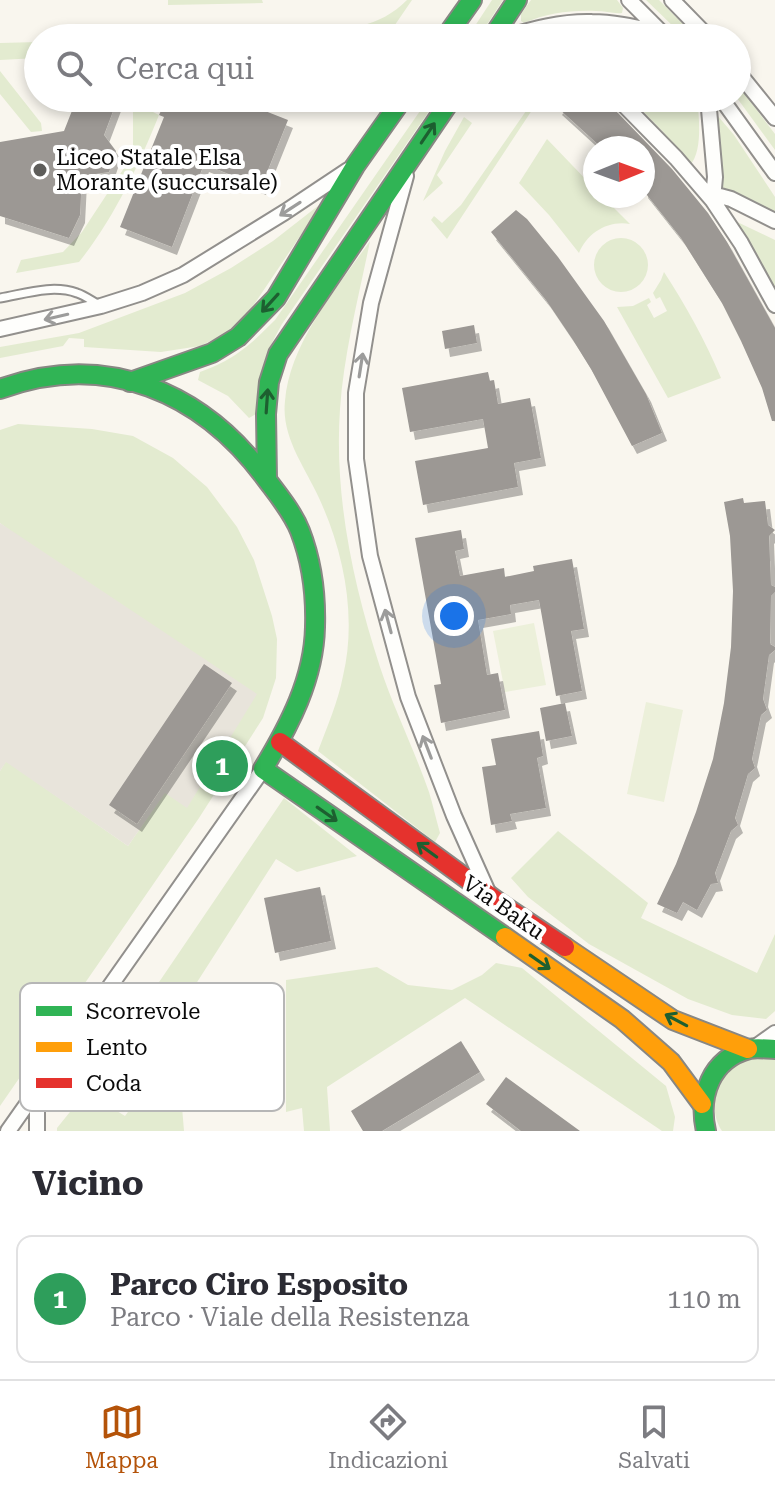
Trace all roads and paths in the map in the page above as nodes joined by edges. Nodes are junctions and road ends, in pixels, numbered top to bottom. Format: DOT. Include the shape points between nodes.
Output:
graph roads {
  1 [pos="472,0"];
  2 [pos="517,0"];
  3 [pos="629,0"];
  4 [pos="672,0"];
  5 [pos="455,24"];
  6 [pos="501,24"];
  7 [pos="559,24"];
  8 [pos="615,24"];
  9 [pos="654,24"];
  10 [pos="695,24"];
  11 [pos="751,88"];
  12 [pos="393,112"];
  13 [pos="443,112"];
  14 [pos="631,112"];
  15 [pos="709,112"];
  16 [pos="731,112"];
  17 [pos="775,118"];
  18 [pos="411,159"];
  19 [pos="355,166"];
  20 [pos="775,173"];
  21 [pos="710,197"];
  22 [pos="775,221"];
  23 [pos="0,298"];
  24 [pos="775,305"];
  25 [pos="101,306"];
  26 [pos="0,329"];
  27 [pos="130,382"];
  28 [pos="0,389"];
  29 [pos="267,479"];
  30 [pos="280,742"];
  31 [pos="263,769"];
  32 [pos="490,896"];
  33 [pos="112,983"];
  34 [pos="775,1033"];
  35 [pos="751,1049"];
  36 [pos="775,1049"];
  37 [pos="702,1104"];
  38 [pos="22,1111"];
  39 [pos="704,1130"];
  40 [pos="8,1131"];
  1 -- 5 [label="main road"];
  2 -- 6 [label="main road"];
  3 -- 9 [label="street"];
  4 -- 10 [label="street"];
  7 -- 8 [label="street"];
  11 -- 17 [label="street"];
  12 -- 19 [label="main road"];
  18 -- 13 [label="main road, one-way"];
  14 -- 21 [label="street"];
  15 -- 21 [label="street" via="715,177"];
  16 -- 20 [label="street"];
  29 -- 18 [label="main road, one-way" via="266,414 278,354"];
  32 -- 18 [label="street, Via Baku, one-way" via="408,697 370,556 356,459 356,393 371,303"];
  19 -- 25 [label="street, one-way" via="183,275"];
  19 -- 27 [label="main road, one-way" via="276,298 238,337 212,353"];
  21 -- 22 [label="street" via="731,199"];
  21 -- 24 [label="street"];
  23 -- 25 [label="lane" via="66,290"];
  25 -- 26 [label="street, one-way"];
  27 -- 28 [label="main road" via="55,376"];
  27 -- 29 [label="main road" via="179,399 228,434"];
  29 -- 30 [label="main road" via="295,520 316,612 301,695"];
  30 -- 31 [label="main road"];
  32 -- 30 [label="main road, Via Baku, one-way"];
  31 -- 33 [label="street"];
  31 -- 37 [label="main road, Via Baku, one-way" via="622,1019 671,1062"];
  35 -- 32 [label="main road, Via Baku, one-way" via="673,1020"];
  34 -- 35 [label="street"];
  35 -- 36 [label="main road, Via Baku"];
  35 -- 37 [label="main road" via="732,1056 714,1072"];
  37 -- 39 [label="main road"];
  38 -- 40 [label="street"];
}
